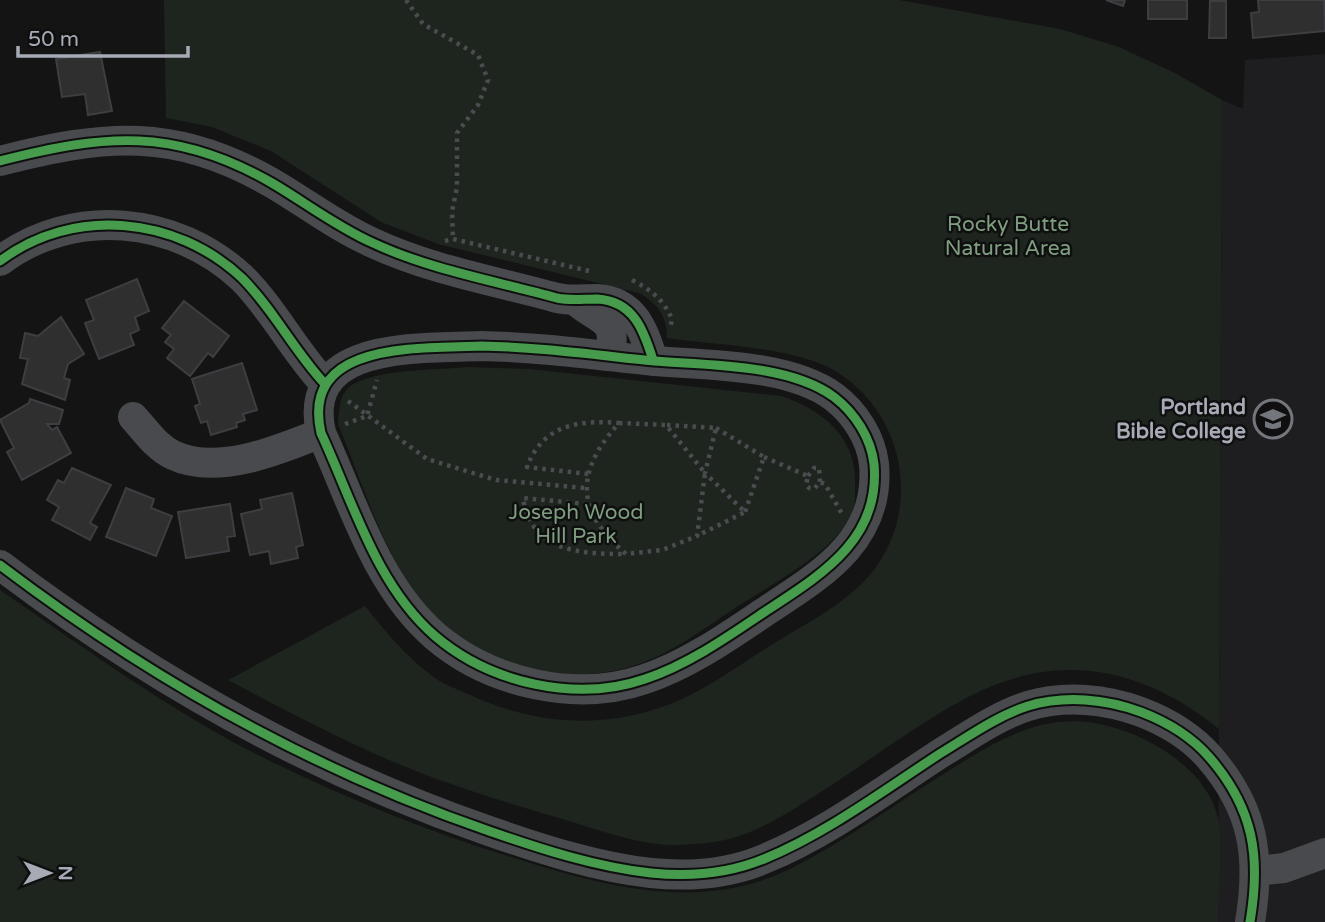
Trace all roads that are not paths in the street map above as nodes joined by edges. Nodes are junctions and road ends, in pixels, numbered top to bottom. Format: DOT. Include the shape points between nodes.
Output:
graph roads {
  1 [pos="0,161"];
  2 [pos="0,261"];
  3 [pos="576,302"];
  4 [pos="609,356"];
  5 [pos="653,360"];
  6 [pos="325,384"];
  7 [pos="133,417"];
  8 [pos="321,433"];
  9 [pos="0,565"];
  10 [pos="1325,853"];
  11 [pos="1256,871"];
  12 [pos="1251,922"];
  1 -- 3 [label="street" via="100,141 154,141 206,150 254,172 376,245"];
  2 -- 6 [label="street" via="45,236 81,227 117,225 169,233 204,250 242,278 300,358"];
  3 -- 4 [label="street" via="608,323 614,338"];
  3 -- 5 [label="street" via="598,299 626,309 643,327"];
  4 -- 5 [label="street"];
  4 -- 6 [label="street" via="481,346 385,353 343,366"];
  5 -- 8 [label="street" via="771,373 820,388 859,423 873,455 874,486 865,524 832,565 689,659 644,680 618,686 568,689 520,680 474,663 436,637 388,579"];
  6 -- 8 [label="street" via="318,402"];
  7 -- 8 [label="street" via="172,455 199,461 260,454"];
  9 -- 11 [label="street" via="172,682 332,770 464,823 609,865 694,875 745,866 795,844 994,720 1045,702 1079,700 1136,710 1168,724 1200,747 1245,812"];
  10 -- 11 [label="street" via="1284,868"];
  11 -- 12 [label="street"];
}
